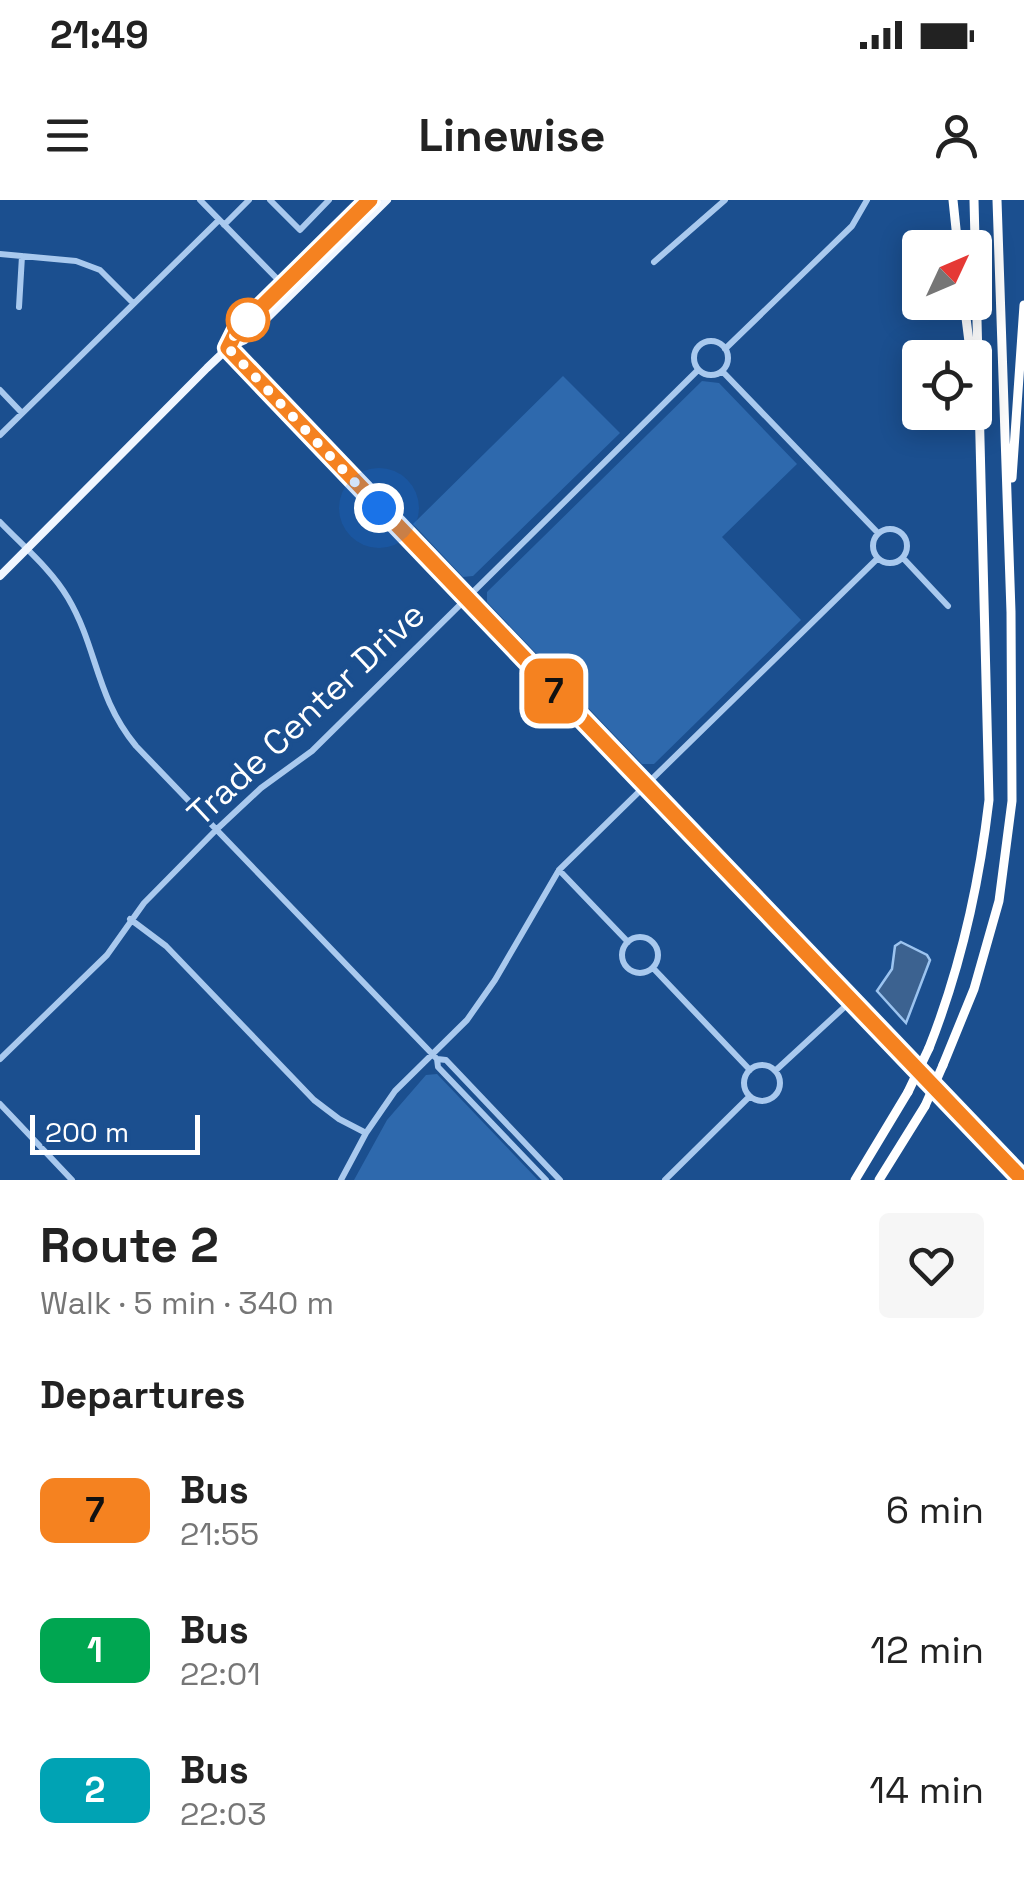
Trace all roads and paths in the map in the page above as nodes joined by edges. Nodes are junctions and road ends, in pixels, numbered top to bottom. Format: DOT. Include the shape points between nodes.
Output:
graph roads {
  1 [pos="200,200"];
  2 [pos="270,200"];
  3 [pos="329,200"];
  4 [pos="370,200"];
  5 [pos="387,200"];
  6 [pos="725,200"];
  7 [pos="868,200"];
  8 [pos="952,200"];
  9 [pos="974,200"];
  10 [pos="997,200"];
  11 [pos="244,202"];
  12 [pos="222,222"];
  13 [pos="956,230"];
  14 [pos="0,254"];
  15 [pos="22,256"];
  16 [pos="654,262"];
  17 [pos="284,286"];
  18 [pos="292,294"];
  19 [pos="134,304"];
  20 [pos="1024,304"];
  21 [pos="19,306"];
  22 [pos="228,348"];
  23 [pos="725,349"];
  24 [pos="698,370"];
  25 [pos="722,371"];
  26 [pos="0,390"];
  27 [pos="22,413"];
  28 [pos="981,430"];
  29 [pos="0,435"];
  30 [pos="982,437"];
  31 [pos="1008,506"];
  32 [pos="0,522"];
  33 [pos="878,533"];
  34 [pos="27,550"];
  35 [pos="878,558"];
  36 [pos="903,558"];
  37 [pos="0,576"];
  38 [pos="466,599"];
  39 [pos="948,606"];
  40 [pos="645,786"];
  41 [pos="216,830"];
  42 [pos="559,870"];
  43 [pos="130,919"];
  44 [pos="628,942"];
  45 [pos="653,968"];
  46 [pos="851,1001"];
  47 [pos="434,1057"];
  48 [pos="0,1059"];
  49 [pos="750,1070"];
  50 [pos="776,1071"];
  51 [pos="749,1097"];
  52 [pos="0,1104"];
  53 [pos="366,1134"];
  54 [pos="72,1180"];
  55 [pos="341,1180"];
  56 [pos="546,1180"];
  57 [pos="560,1180"];
  58 [pos="665,1180"];
  59 [pos="855,1180"];
  60 [pos="879,1180"];
  61 [pos="1024,1180"];
  1 -- 12 [label="street"];
  2 -- 3 [label="street" via="300,230"];
  4 -- 17 [label="main road"];
  5 -- 18 [label="main road"];
  6 -- 16 [label="street"];
  7 -- 23 [label="street" via="852,226"];
  8 -- 13 [label="highway"];
  9 -- 30 [label="highway"];
  10 -- 31 [label="highway"];
  11 -- 12 [label="street"];
  12 -- 17 [label="street"];
  12 -- 19 [label="street"];
  14 -- 15 [label="street"];
  15 -- 19 [label="street" via="100,270"];
  15 -- 21 [label="street"];
  17 -- 18 [label="street"];
  17 -- 22 [label="main road"];
  18 -- 22 [label="main road"];
  19 -- 27 [label="street"];
  20 -- 31 [label="highway"];
  22 -- 34 [label="main road"];
  22 -- 38 [label="main road"];
  23 -- 24 [label="street" via="700,344 694,354"];
  23 -- 25 [label="street"];
  24 -- 25 [label="street" via="709,376"];
  24 -- 38 [label="street, Trade Center Drive"];
  25 -- 33 [label="street"];
  26 -- 27 [label="street"];
  27 -- 29 [label="street"];
  28 -- 30 [label="highway"];
  30 -- 59 [label="highway, bridge" via="989,800 981,871 929,1048"];
  31 -- 60 [label="highway, bridge" via="1012,800 999,901 974,990 943,1065"];
  32 -- 34 [label="street"];
  33 -- 35 [label="street"];
  33 -- 36 [label="street" via="894,528 904,535"];
  34 -- 37 [label="main road"];
  34 -- 41 [label="street" via="68,598 121,728"];
  35 -- 36 [label="street"];
  35 -- 40 [label="street"];
  36 -- 39 [label="street"];
  38 -- 40 [label="main road"];
  38 -- 41 [label="street, Trade Center Drive" via="312,751"];
  40 -- 42 [label="street"];
  40 -- 46 [label="main road"];
  41 -- 43 [label="street, Trade Center Drive"];
  41 -- 47 [label="street"];
  42 -- 44 [label="street"];
  42 -- 47 [label="street" via="495,980"];
  43 -- 48 [label="street, Trade Center Drive" via="107,955"];
  43 -- 53 [label="street" via="166,946 314,1100"];
  44 -- 45 [label="street" via="628,967 640,973"];
  44 -- 45 [label="street" via="653,942"];
  45 -- 49 [label="street"];
  46 -- 50 [label="street"];
  46 -- 61 [label="main road"];
  47 -- 53 [label="street" via="395,1092"];
  47 -- 56 [label="street"];
  47 -- 57 [label="street" via="446,1060"];
  49 -- 50 [label="street"];
  49 -- 51 [label="street"];
  50 -- 51 [label="street" via="775,1097"];
  51 -- 58 [label="street"];
  52 -- 54 [label="street"];
  53 -- 55 [label="street"];
}
